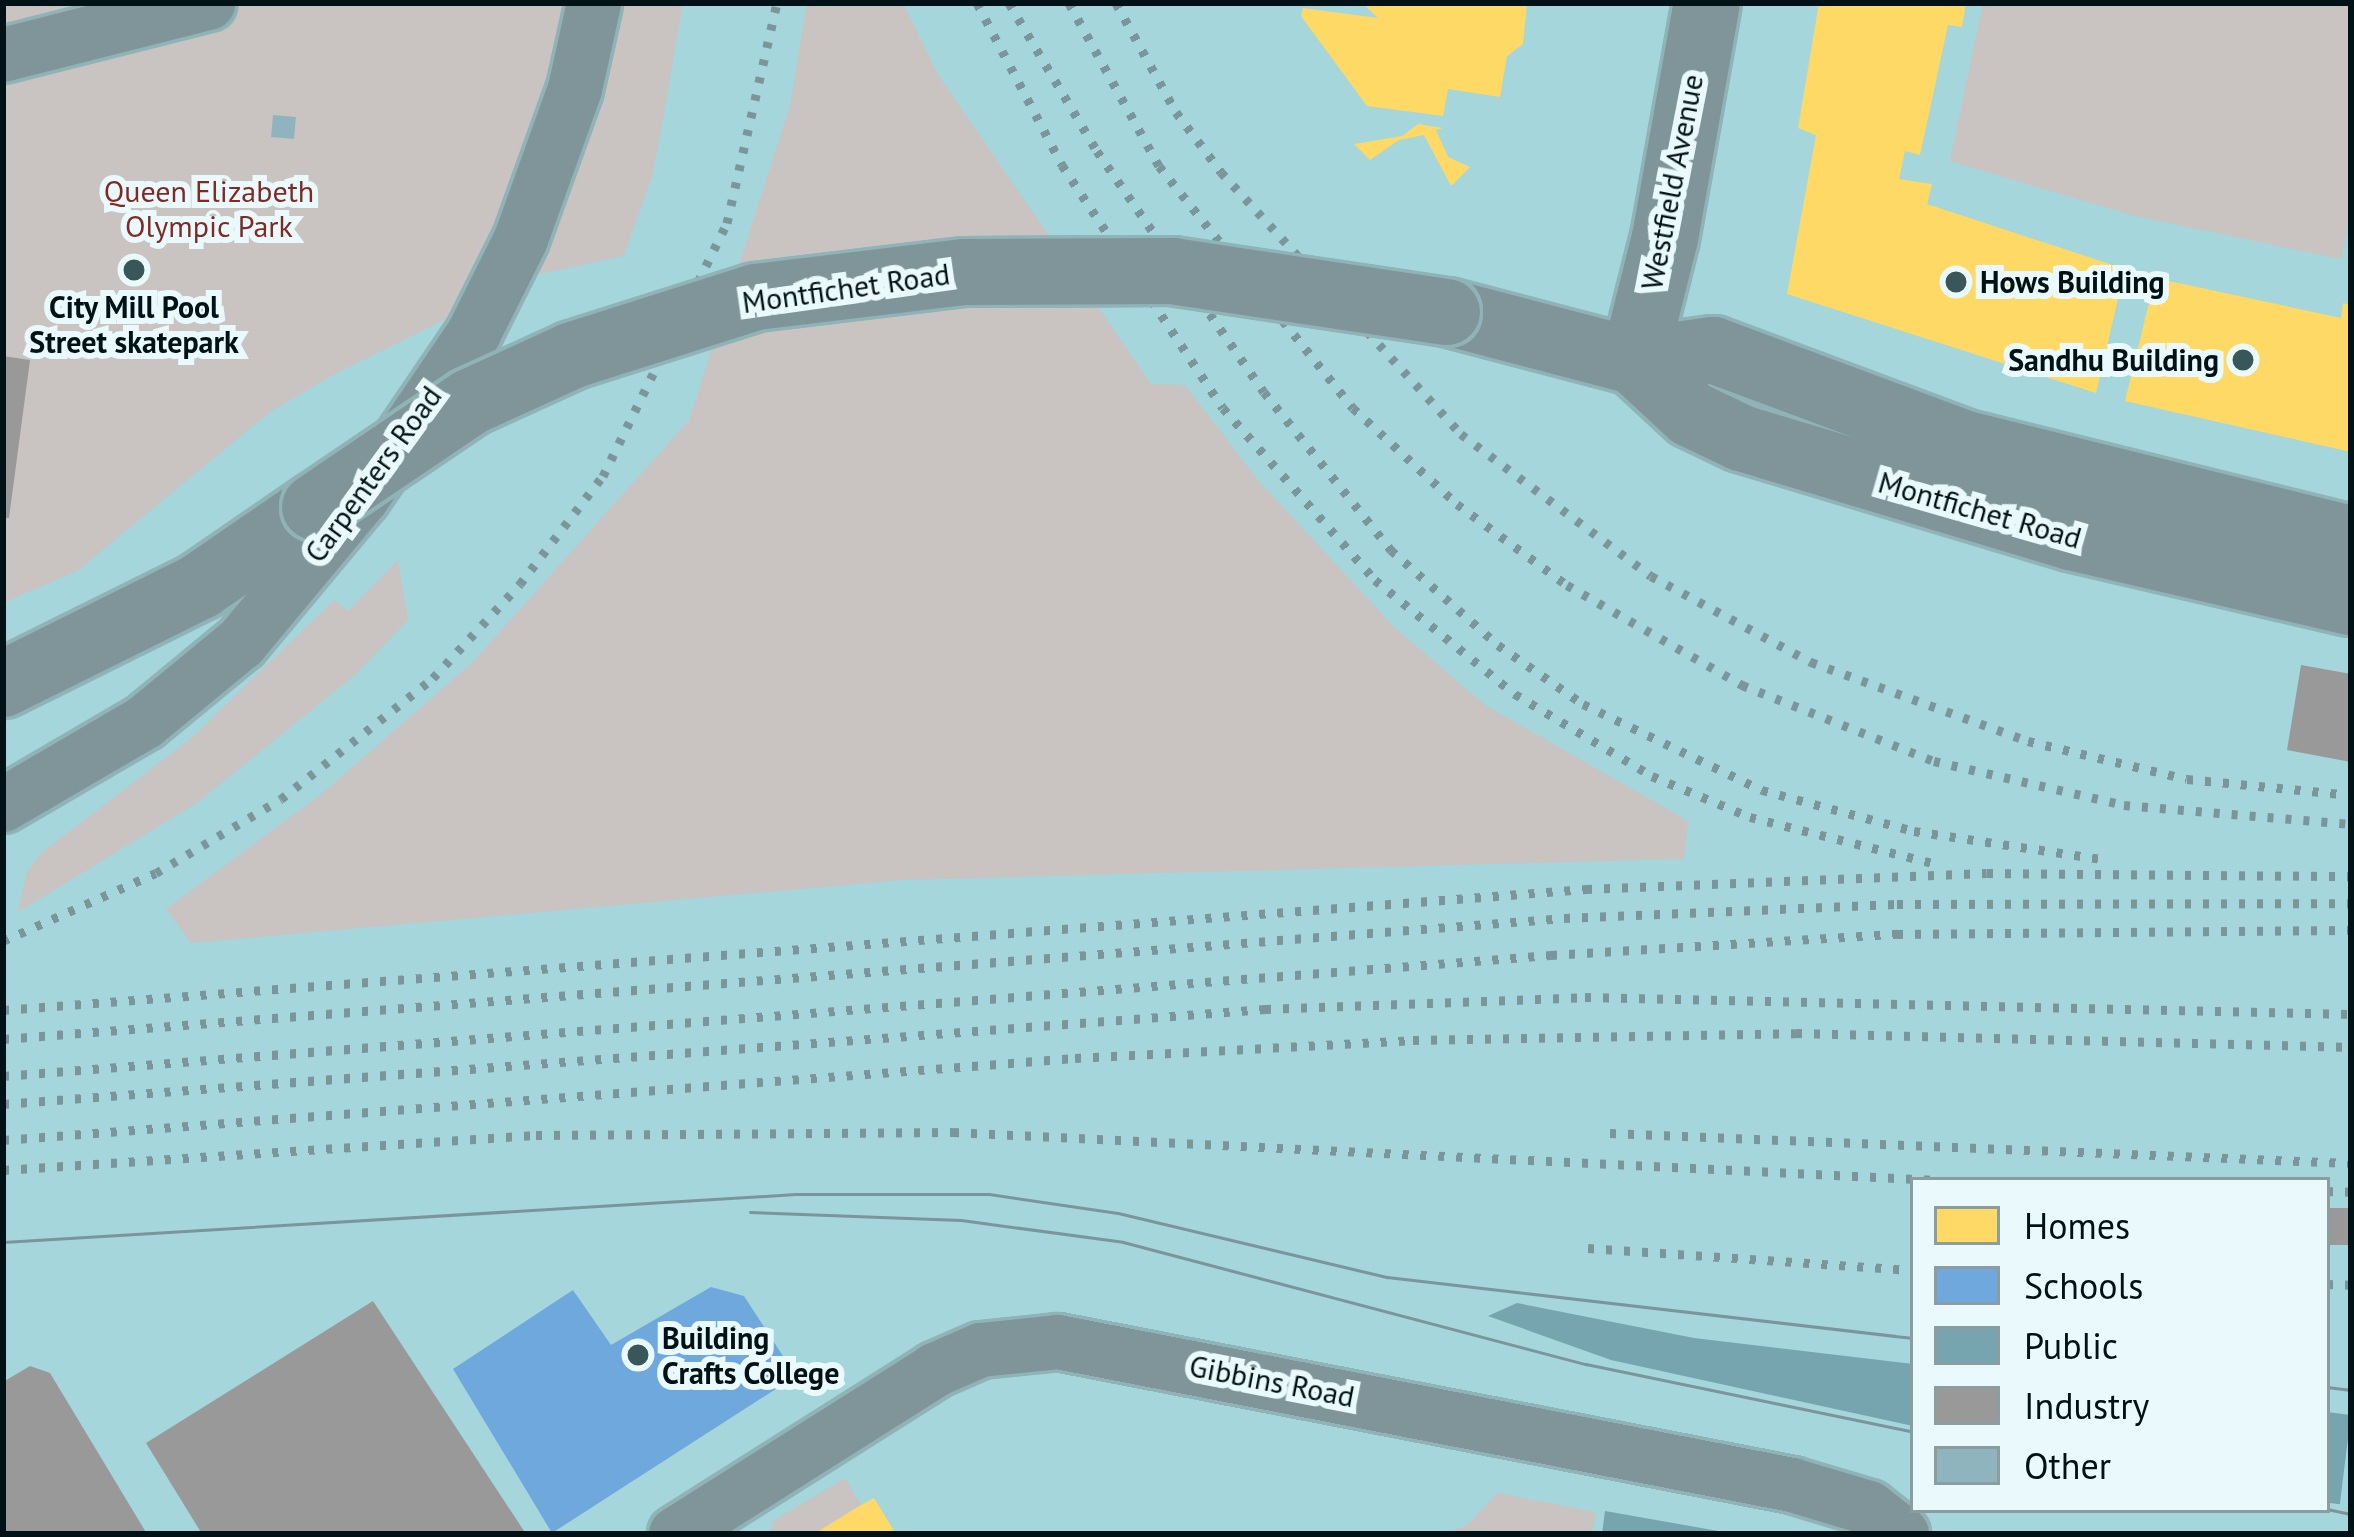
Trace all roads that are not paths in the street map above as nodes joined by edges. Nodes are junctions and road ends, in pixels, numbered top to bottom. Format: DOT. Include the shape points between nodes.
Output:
graph roads {
  1 [pos="208,3"];
  2 [pos="594,3"];
  3 [pos="1706,3"];
  4 [pos="3,55"];
  5 [pos="1634,361"];
  6 [pos="2351,539"];
  7 [pos="2351,602"];
  8 [pos="3,684"];
  9 [pos="10,812"];
  10 [pos="676,1534"];
  11 [pos="1902,1534"];
  1 -- 4 [label="street"];
  2 -- 9 [label="street, Carpenters Road" via="556,151 512,256 474,333 362,498 241,643 145,722"];
  3 -- 5 [label="street, Westfield Avenue" via="1665,238"];
  5 -- 6 [label="street, Montfichet Road" via="1713,350 1966,443"];
  5 -- 7 [label="street, Montfichet Road" via="1691,414 1741,438 2071,537"];
  5 -- 8 [label="street, Montfichet Road, bridge" via="1447,312 1172,272 964,272 756,296 573,355 470,402 200,586"];
  10 -- 11 [label="street, Gibbins Road" via="935,1370 981,1350 1058,1342 1792,1485 1869,1508"];
}
